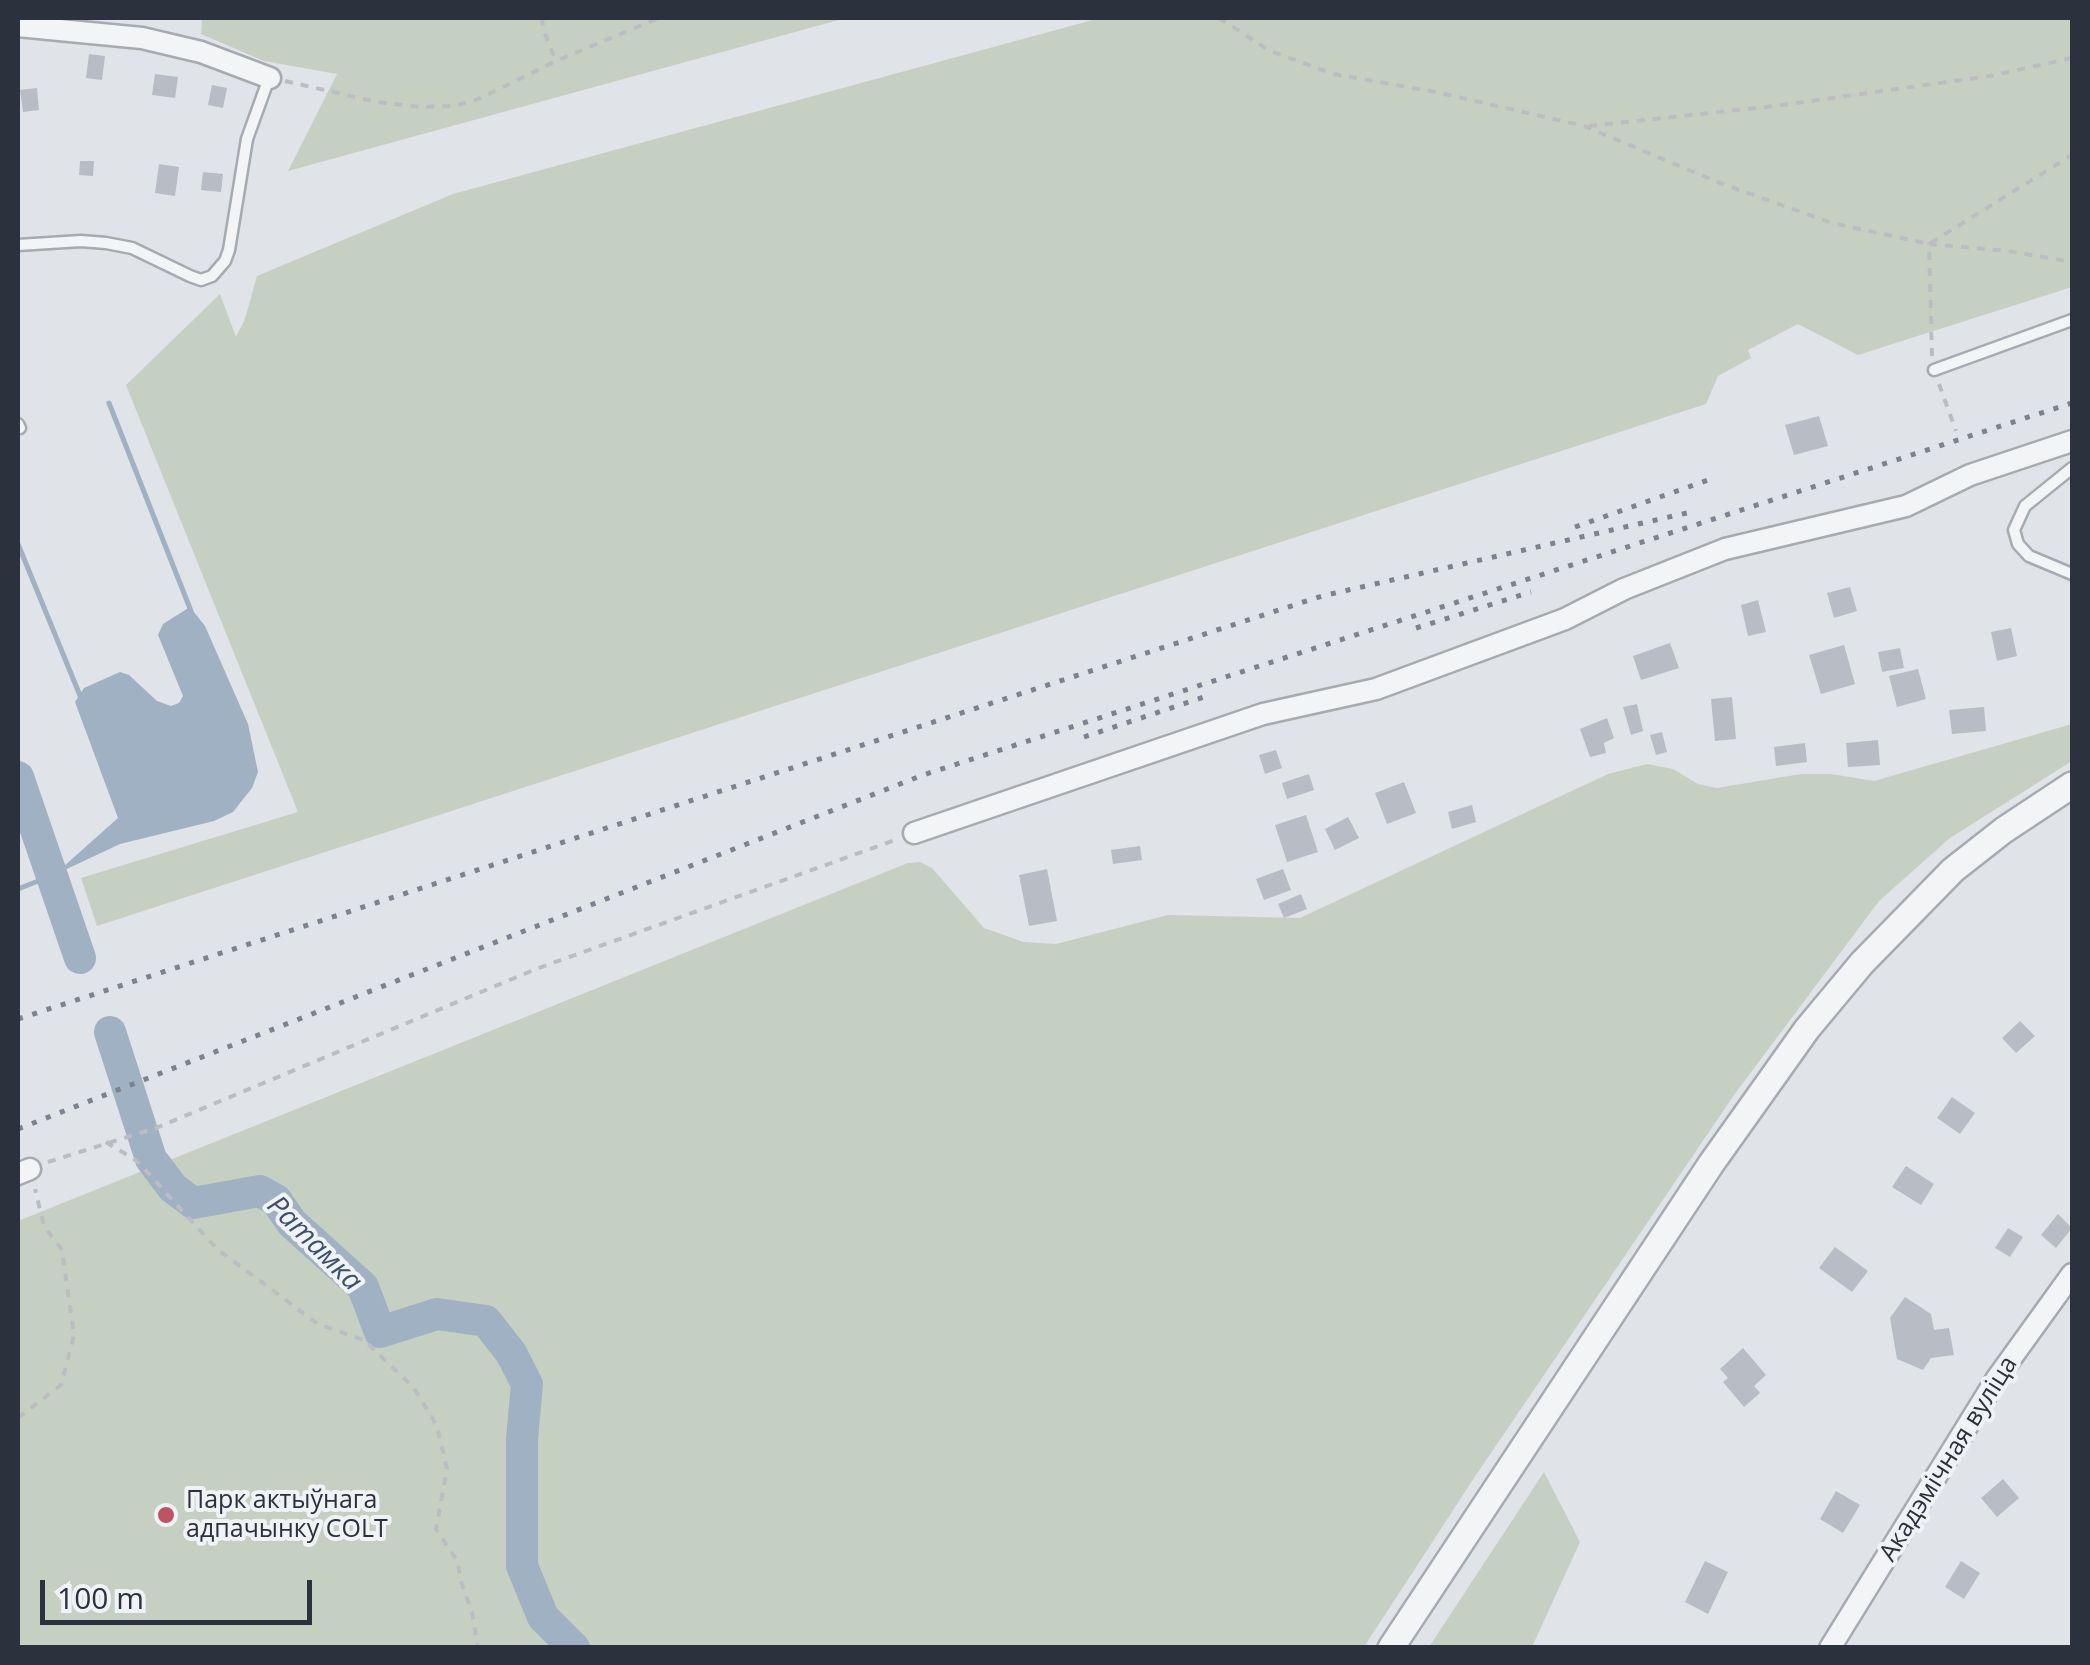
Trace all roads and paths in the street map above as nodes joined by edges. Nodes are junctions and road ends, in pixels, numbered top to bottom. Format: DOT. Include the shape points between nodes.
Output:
graph roads {
  1 [pos="542,18"];
  2 [pos="659,18"];
  3 [pos="1219,18"];
  4 [pos="18,26"];
  5 [pos="2072,58"];
  6 [pos="556,61"];
  7 [pos="270,78"];
  8 [pos="1584,126"];
  9 [pos="2072,155"];
  10 [pos="1929,244"];
  11 [pos="18,245"];
  12 [pos="2072,262"];
  13 [pos="2072,320"];
  14 [pos="1934,370"];
  15 [pos="1956,431"];
  16 [pos="2072,441"];
  17 [pos="2072,468"];
  18 [pos="2072,574"];
  19 [pos="2072,785"];
  20 [pos="914,833"];
  21 [pos="106,1142"];
  22 [pos="24,1171"];
  23 [pos="2072,1274"];
  24 [pos="18,1418"];
  25 [pos="478,1648"];
  26 [pos="1390,1648"];
  27 [pos="1830,1648"];
  1 -- 6 [label="path"];
  2 -- 6 [label="path"];
  3 -- 8 [label="path" via="1270,51 1334,74"];
  4 -- 7 [label="street" via="142,38"];
  5 -- 8 [label="path" via="1834,98"];
  6 -- 7 [label="path" via="455,106 377,102"];
  7 -- 11 [label="lane" via="246,139 229,250 212,276 201,280 106,243"];
  8 -- 10 [label="path" via="1832,223"];
  9 -- 10 [label="path"];
  10 -- 12 [label="path"];
  10 -- 14 [label="path"];
  13 -- 14 [label="lane"];
  14 -- 15 [label="path"];
  16 -- 20 [label="street" via="1970,475 1906,506 1725,549 1565,619 1376,689 1264,714"];
  17 -- 18 [label="lane" via="2025,506 2014,530 2029,556"];
  19 -- 26 [label="street" via="1953,870 1807,1029"];
  20 -- 21 [label="path" via="536,969 156,1128"];
  21 -- 22 [label="path"];
  21 -- 25 [label="path" via="138,1161 217,1249 318,1324 364,1340 414,1388 437,1426 447,1469 436,1529 458,1562"];
  22 -- 24 [label="path" via="44,1226 62,1250 74,1335 60,1385"];
  23 -- 27 [label="street, Акадэмічная вуліца" via="1997,1378"];
}
